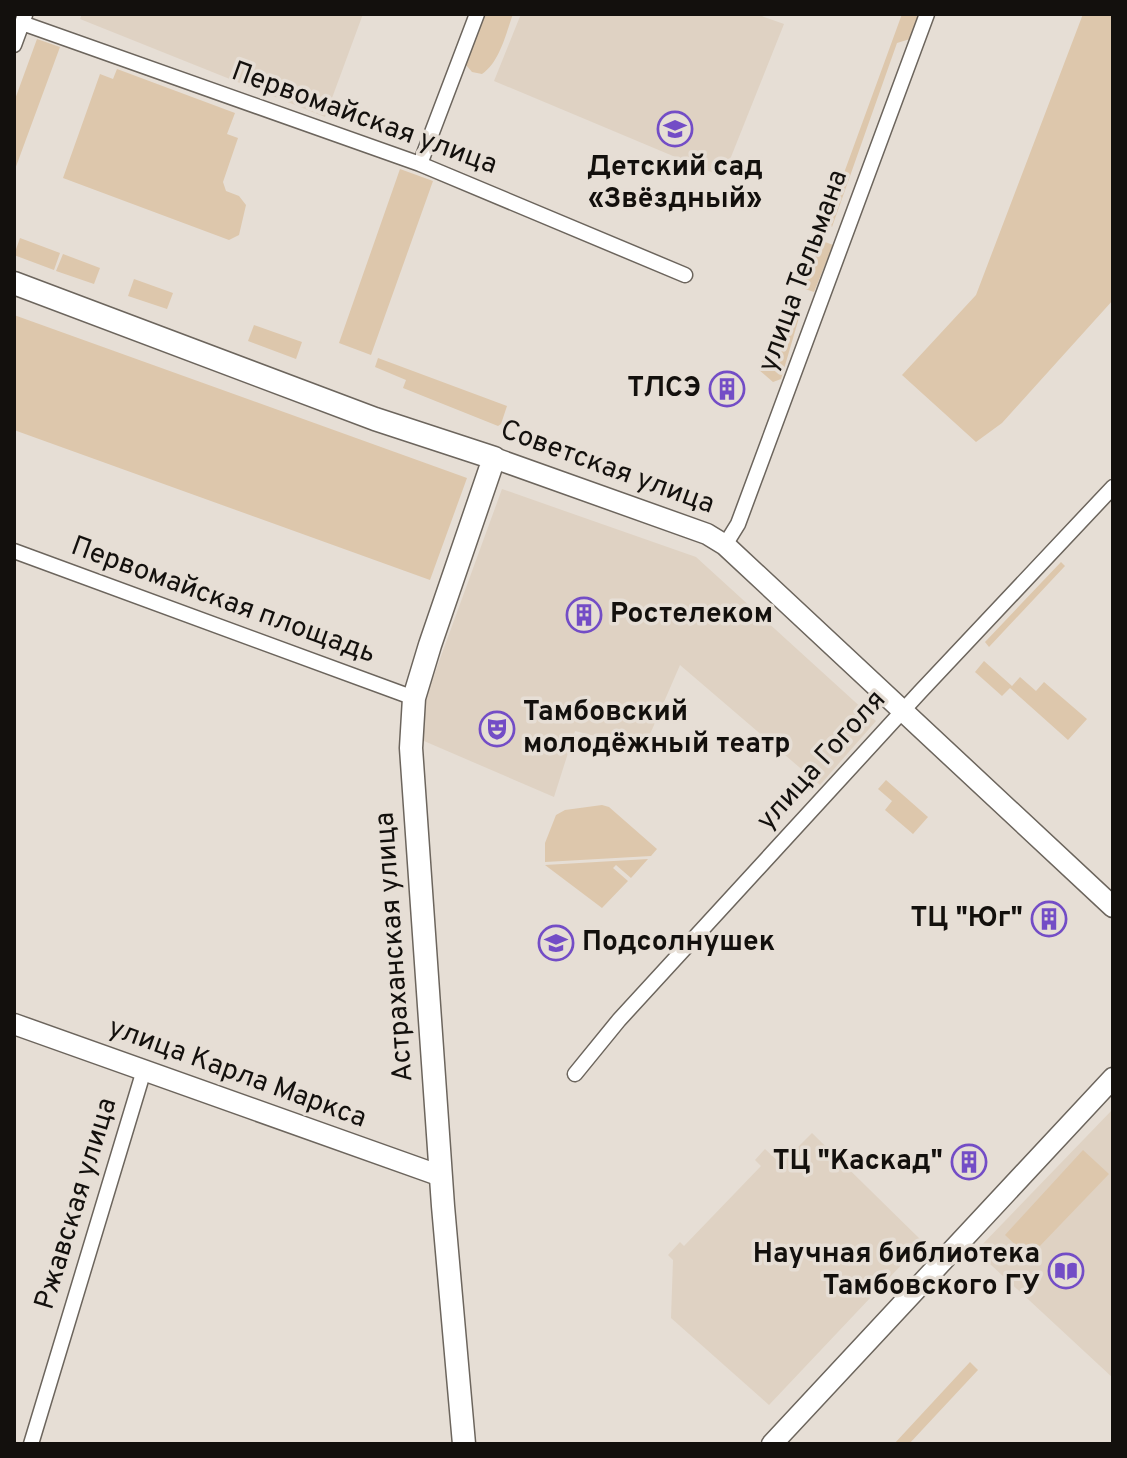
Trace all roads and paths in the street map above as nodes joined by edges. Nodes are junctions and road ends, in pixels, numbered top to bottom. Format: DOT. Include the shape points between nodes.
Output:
graph roads {
  1 [pos="477,14"];
  2 [pos="927,14"];
  3 [pos="24,18"];
  4 [pos="14,45"];
  5 [pos="420,164"];
  6 [pos="685,275"];
  7 [pos="14,283"];
  8 [pos="494,458"];
  9 [pos="1113,487"];
  10 [pos="725,545"];
  11 [pos="14,551"];
  12 [pos="414,698"];
  13 [pos="902,712"];
  14 [pos="1113,907"];
  15 [pos="14,1024"];
  16 [pos="144,1070"];
  17 [pos="575,1074"];
  18 [pos="1113,1078"];
  19 [pos="441,1176"];
  20 [pos="31,1444"];
  21 [pos="464,1444"];
  22 [pos="772,1444"];
  1 -- 5 [label="street"];
  2 -- 10 [label="street, улица Тельмана" via="738,524"];
  3 -- 4 [label="street"];
  3 -- 5 [label="street, Первомайская улица"];
  5 -- 6 [label="street, Первомайская улица"];
  7 -- 8 [label="main road, Советская улица" via="375,419"];
  8 -- 10 [label="main road, Советская улица"];
  8 -- 12 [label="main road, Астраханская улица"];
  9 -- 13 [label="street, улица Гоголя"];
  10 -- 13 [label="main road, Советская улица"];
  11 -- 12 [label="street, Первомайская площадь"];
  12 -- 19 [label="main road, Астраханская улица" via="411,761"];
  13 -- 14 [label="main road, Советская улица"];
  13 -- 17 [label="street, улица Гоголя"];
  15 -- 16 [label="main road, улица Карла Маркса"];
  16 -- 19 [label="main road, улица Карла Маркса"];
  16 -- 20 [label="street, Ржавская улица"];
  18 -- 22 [label="main road"];
  19 -- 21 [label="main road, Астраханская улица"];
}
